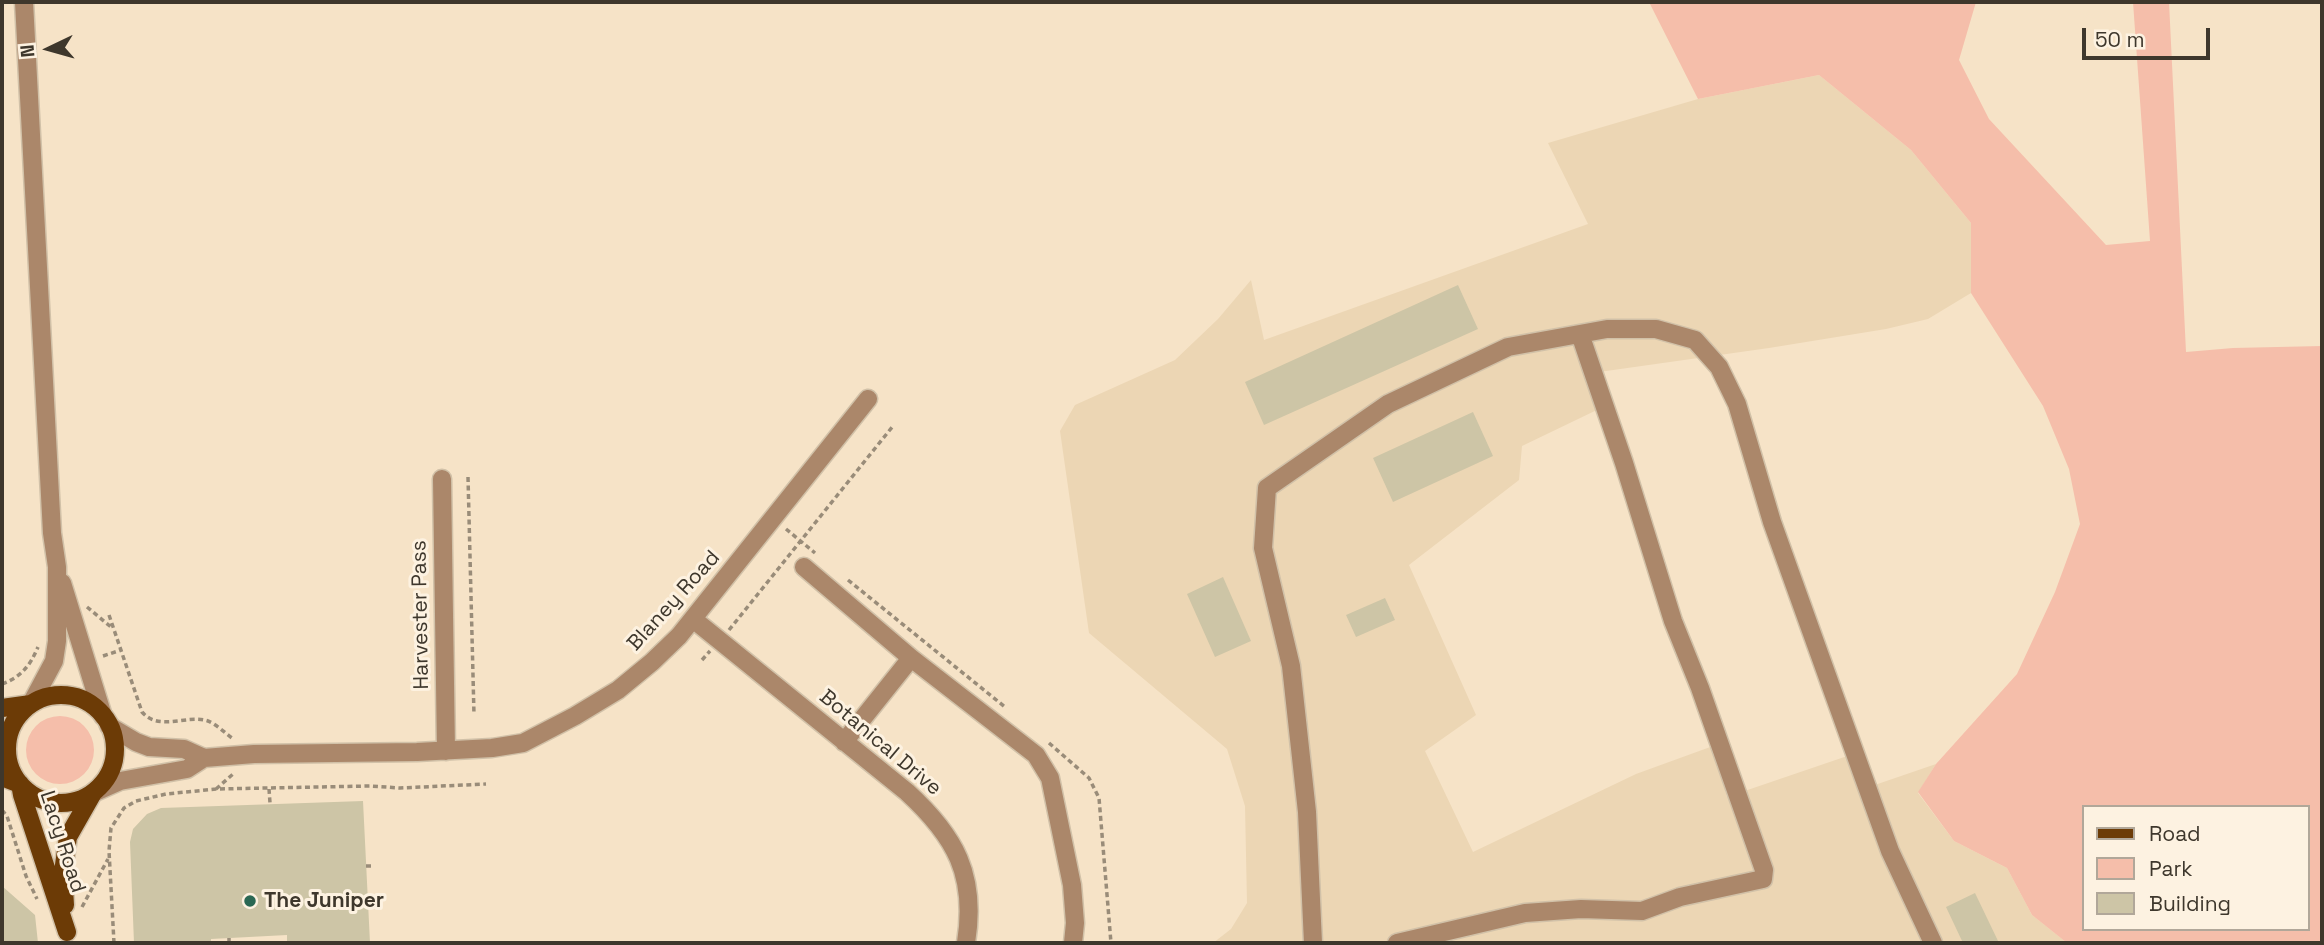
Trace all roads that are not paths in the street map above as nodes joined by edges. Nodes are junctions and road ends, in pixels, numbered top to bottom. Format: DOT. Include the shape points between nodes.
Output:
graph roads {
  1 [pos="24,2"];
  2 [pos="1580,334"];
  3 [pos="868,399"];
  4 [pos="442,478"];
  5 [pos="57,567"];
  6 [pos="803,567"];
  7 [pos="693,619"];
  8 [pos="911,658"];
  9 [pos="31,704"];
  10 [pos="2,708"];
  11 [pos="106,721"];
  12 [pos="844,742"];
  13 [pos="446,751"];
  14 [pos="204,758"];
  15 [pos="2,778"];
  16 [pos="20,784"];
  17 [pos="93,793"];
  18 [pos="68,938"];
  19 [pos="966,943"];
  20 [pos="1073,943"];
  21 [pos="1313,943"];
  22 [pos="1397,943"];
  23 [pos="1933,943"];
  1 -- 5 [label="street"];
  2 -- 21 [label="street" via="1508,347 1388,404 1267,488 1263,548 1292,666 1307,812"];
  2 -- 22 [label="street" via="1673,621 1764,870 1763,879 1680,897 1642,911 1525,913"];
  2 -- 23 [label="street" via="1656,329 1695,340 1719,367 1737,404 1772,522 1890,851"];
  3 -- 7 [label="street, Blaney Road"];
  4 -- 13 [label="street, Harvester Pass"];
  5 -- 9 [label="street" via="54,661"];
  5 -- 11 [label="street"];
  6 -- 8 [label="street"];
  7 -- 12 [label="street, Botanical Drive"];
  7 -- 13 [label="street, Blaney Road" via="618,690 575,716 523,743"];
  8 -- 12 [label="street"];
  8 -- 20 [label="street" via="1036,755 1050,778 1072,885"];
  9 -- 10 [label="main road"];
  9 -- 11 [label="main road" via="58,695 75,697 91,704"];
  9 -- 16 [label="main road" via="17,718 7,748"];
  11 -- 14 [label="street, Blaney Road" via="149,747 184,749"];
  11 -- 17 [label="main road" via="114,759 109,774"];
  12 -- 19 [label="street, Botanical Drive" via="930,813 947,834 967,886"];
  13 -- 14 [label="street, Blaney Road"];
  14 -- 17 [label="street, Blaney Road" via="187,769 120,781"];
  15 -- 16 [label="main road, Lacy Road"];
  16 -- 17 [label="main road" via="40,799 56,803"];
  16 -- 18 [label="main road, Lacy Road"];
  17 -- 18 [label="main road, Lacy Road" via="68,837 63,872"];
}
